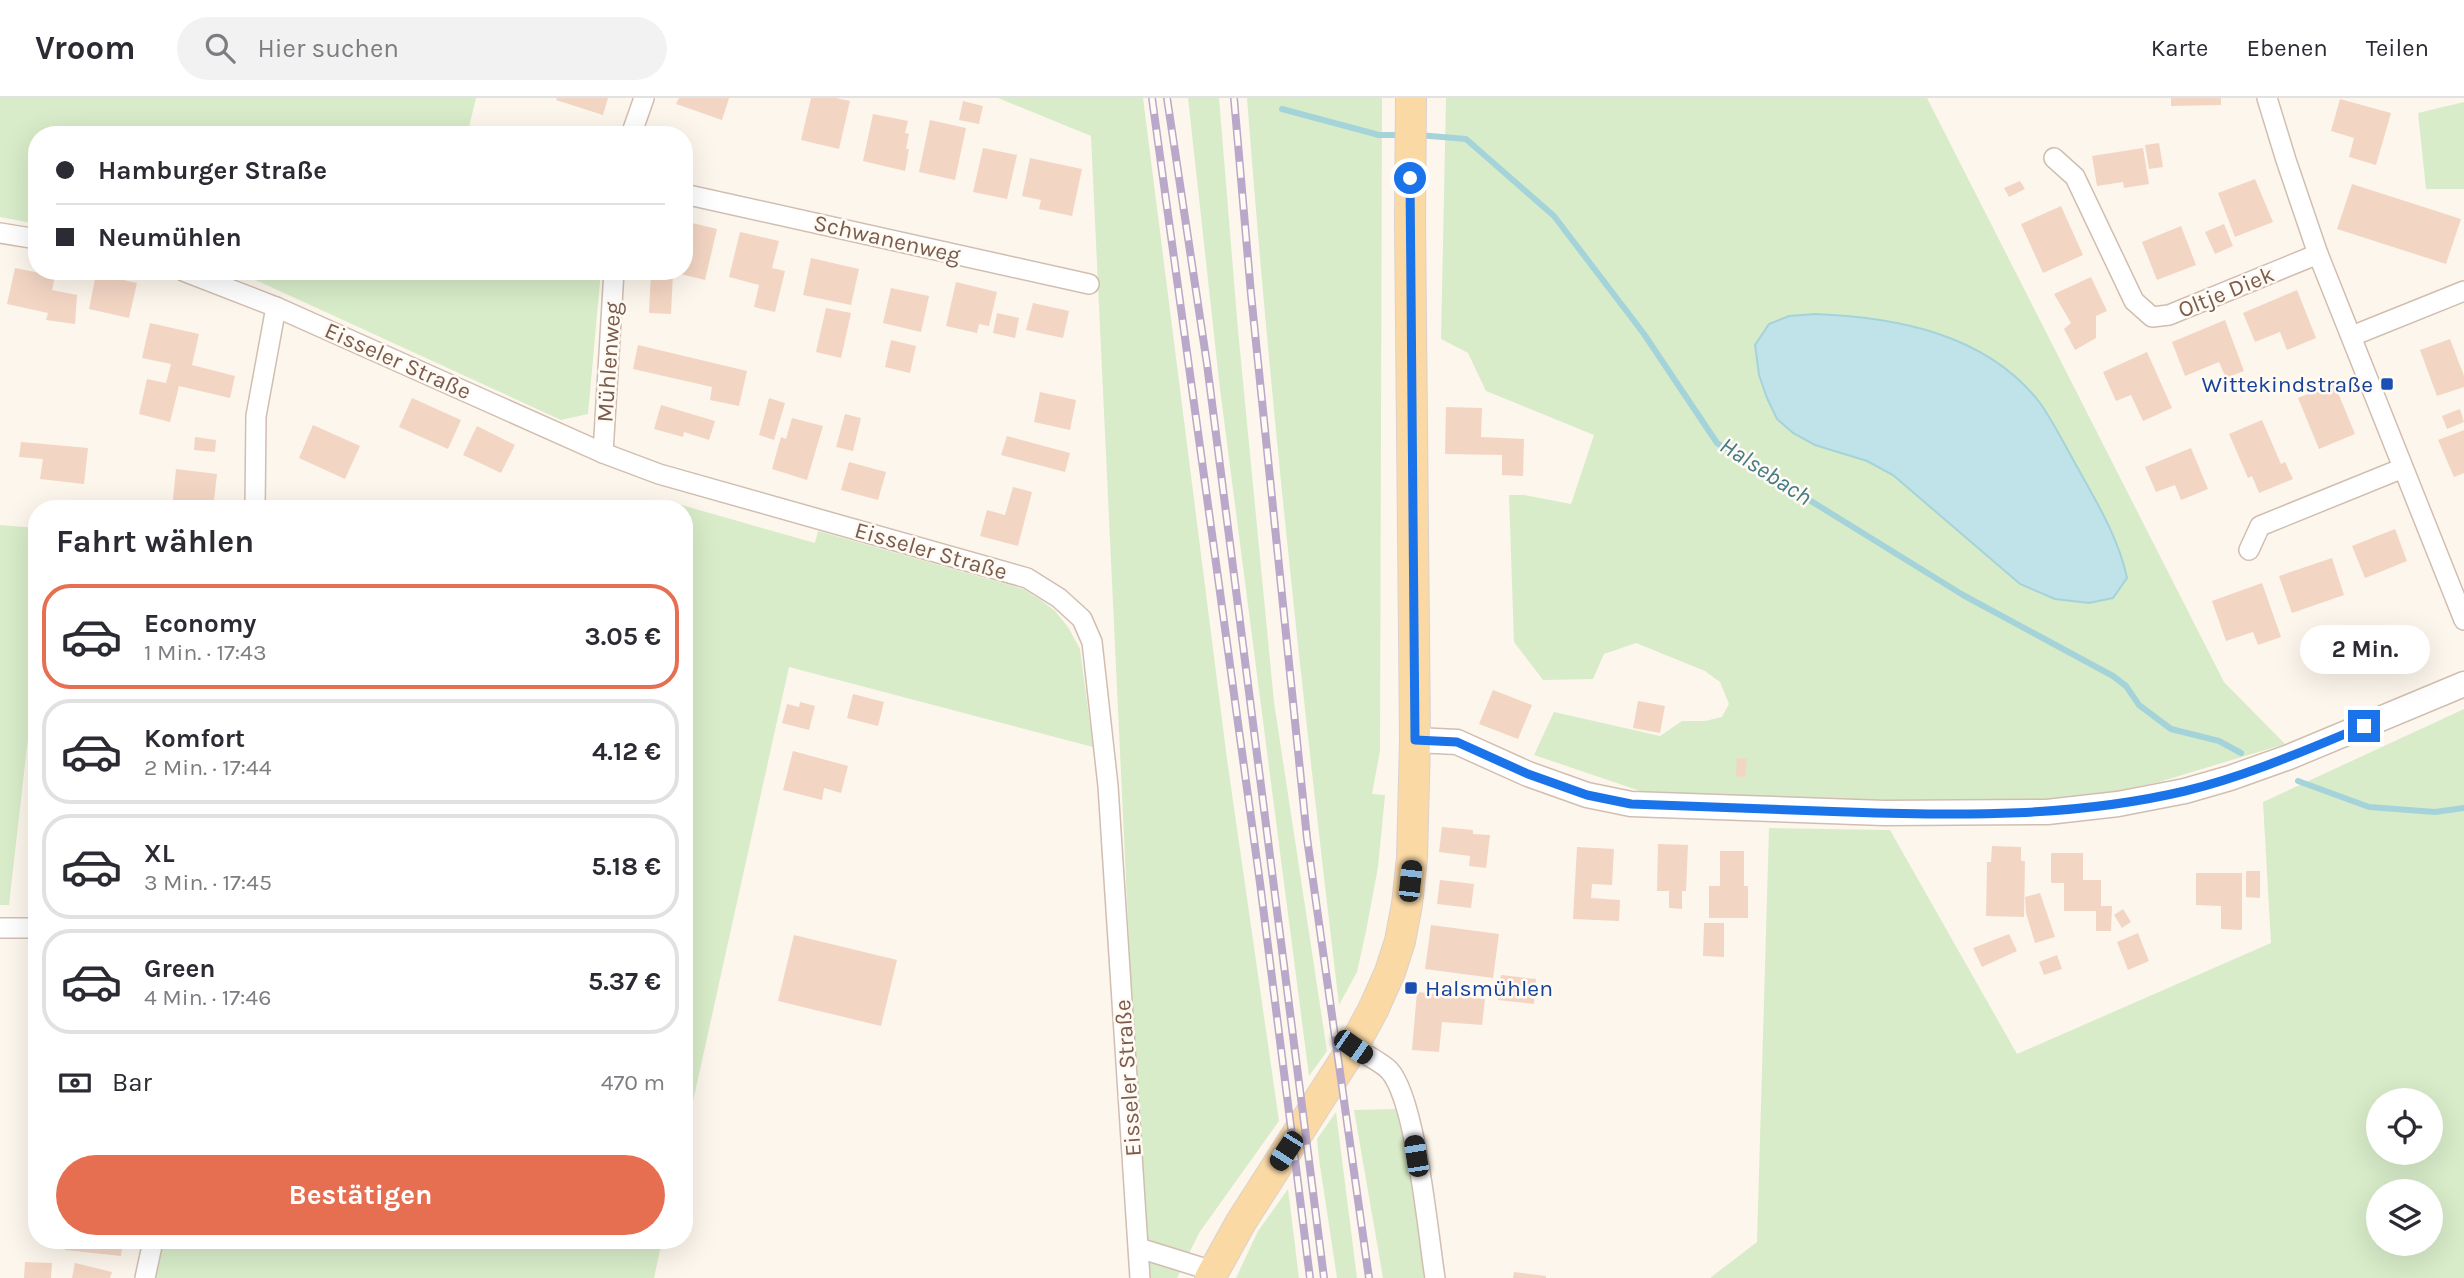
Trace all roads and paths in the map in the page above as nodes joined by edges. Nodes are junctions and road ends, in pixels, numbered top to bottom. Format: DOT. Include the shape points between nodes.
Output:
graph roads {
  1 [pos="644,98"];
  2 [pos="2267,98"];
  3 [pos="1411,108"];
  4 [pos="634,126"];
  5 [pos="2054,158"];
  6 [pos="693,196"];
  7 [pos="0,233"];
  8 [pos="28,238"];
  9 [pos="2318,254"];
  10 [pos="206,280"];
  11 [pos="613,280"];
  12 [pos="1089,284"];
  13 [pos="2464,291"];
  14 [pos="276,307"];
  15 [pos="2352,335"];
  16 [pos="603,453"];
  17 [pos="2403,467"];
  18 [pos="255,500"];
  19 [pos="2249,550"];
  20 [pos="2464,620"];
  21 [pos="2464,684"];
  22 [pos="1415,740"];
  23 [pos="0,928"];
  24 [pos="28,928"];
  25 [pos="1353,1047"];
  26 [pos="1139,1248"];
  27 [pos="151,1249"];
  28 [pos="1212,1274"];
  29 [pos="145,1278"];
  30 [pos="1140,1278"];
  31 [pos="1435,1278"];
  1 -- 4 [label="street"];
  2 -- 9 [label="street"];
  3 -- 22 [label="main road"];
  5 -- 9 [label="street, Oltje Diek" via="2075,177 2134,301 2152,317 2169,315"];
  6 -- 12 [label="street, Schwanenweg"];
  7 -- 8 [label="street"];
  9 -- 15 [label="street"];
  10 -- 14 [label="street, Eisseler Straße"];
  11 -- 16 [label="street, Mühlenweg"];
  13 -- 15 [label="street"];
  14 -- 16 [label="street, Eisseler Straße"];
  14 -- 18 [label="street" via="256,416"];
  15 -- 17 [label="street"];
  16 -- 26 [label="street, Eisseler Straße" via="659,474 1027,578 1082,619 1091,642 1108,786"];
  17 -- 19 [label="street" via="2260,526"];
  17 -- 20 [label="street"];
  21 -- 22 [label="street" via="2230,778 2118,804 2047,812 1884,813 1631,804 1575,791 1457,742"];
  22 -- 25 [label="main road" via="1412,858 1405,916 1390,972"];
  23 -- 24 [label="street"];
  25 -- 28 [label="main road"];
  25 -- 31 [label="street" via="1389,1069 1404,1096"];
  26 -- 28 [label="street"];
  26 -- 30 [label="street, Eisseler Straße"];
  27 -- 29 [label="street"];
}
